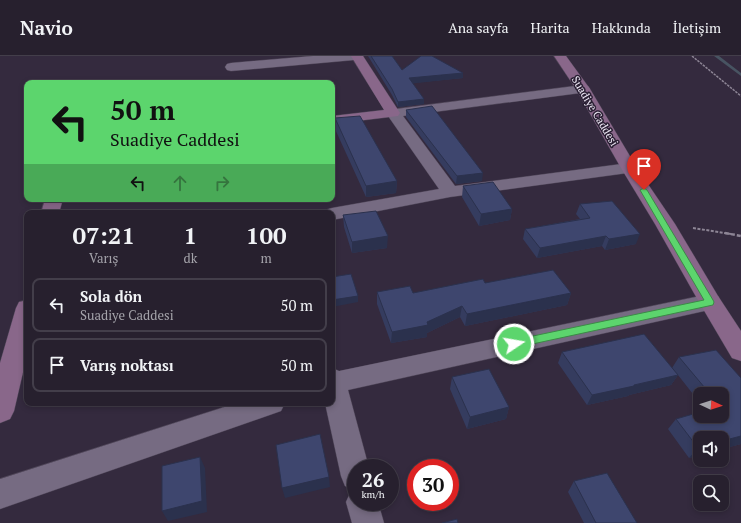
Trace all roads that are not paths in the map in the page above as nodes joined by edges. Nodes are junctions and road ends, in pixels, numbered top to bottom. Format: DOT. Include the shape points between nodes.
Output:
graph roads {
  1 [pos="355,56"];
  2 [pos="560,56"];
  3 [pos="232,67"];
  4 [pos="583,89"];
  5 [pos="393,113"];
  6 [pos="335,120"];
  7 [pos="629,168"];
  8 [pos="450,192"];
  9 [pos="335,213"];
  10 [pos="710,302"];
  11 [pos="24,319"];
  12 [pos="741,351"];
  13 [pos="335,381"];
  14 [pos="335,394"];
  15 [pos="263,406"];
  16 [pos="0,411"];
  17 [pos="352,459"];
  18 [pos="0,494"];
  19 [pos="365,511"];
  20 [pos="368,523"];
  1 -- 3 [label="street"];
  1 -- 5 [label="main road"];
  2 -- 4 [label="main road, Suadiye Caddesi"];
  4 -- 5 [label="street"];
  4 -- 7 [label="main road, Suadiye Caddesi"];
  5 -- 6 [label="main road"];
  5 -- 8 [label="street"];
  7 -- 8 [label="street"];
  7 -- 10 [label="main road, Suadiye Caddesi"];
  8 -- 9 [label="street"];
  10 -- 12 [label="main road, Suadiye Caddesi"];
  10 -- 13 [label="street"];
  11 -- 16 [label="main road"];
  14 -- 17 [label="street"];
  15 -- 18 [label="street"];
  19 -- 20 [label="street"];
}
